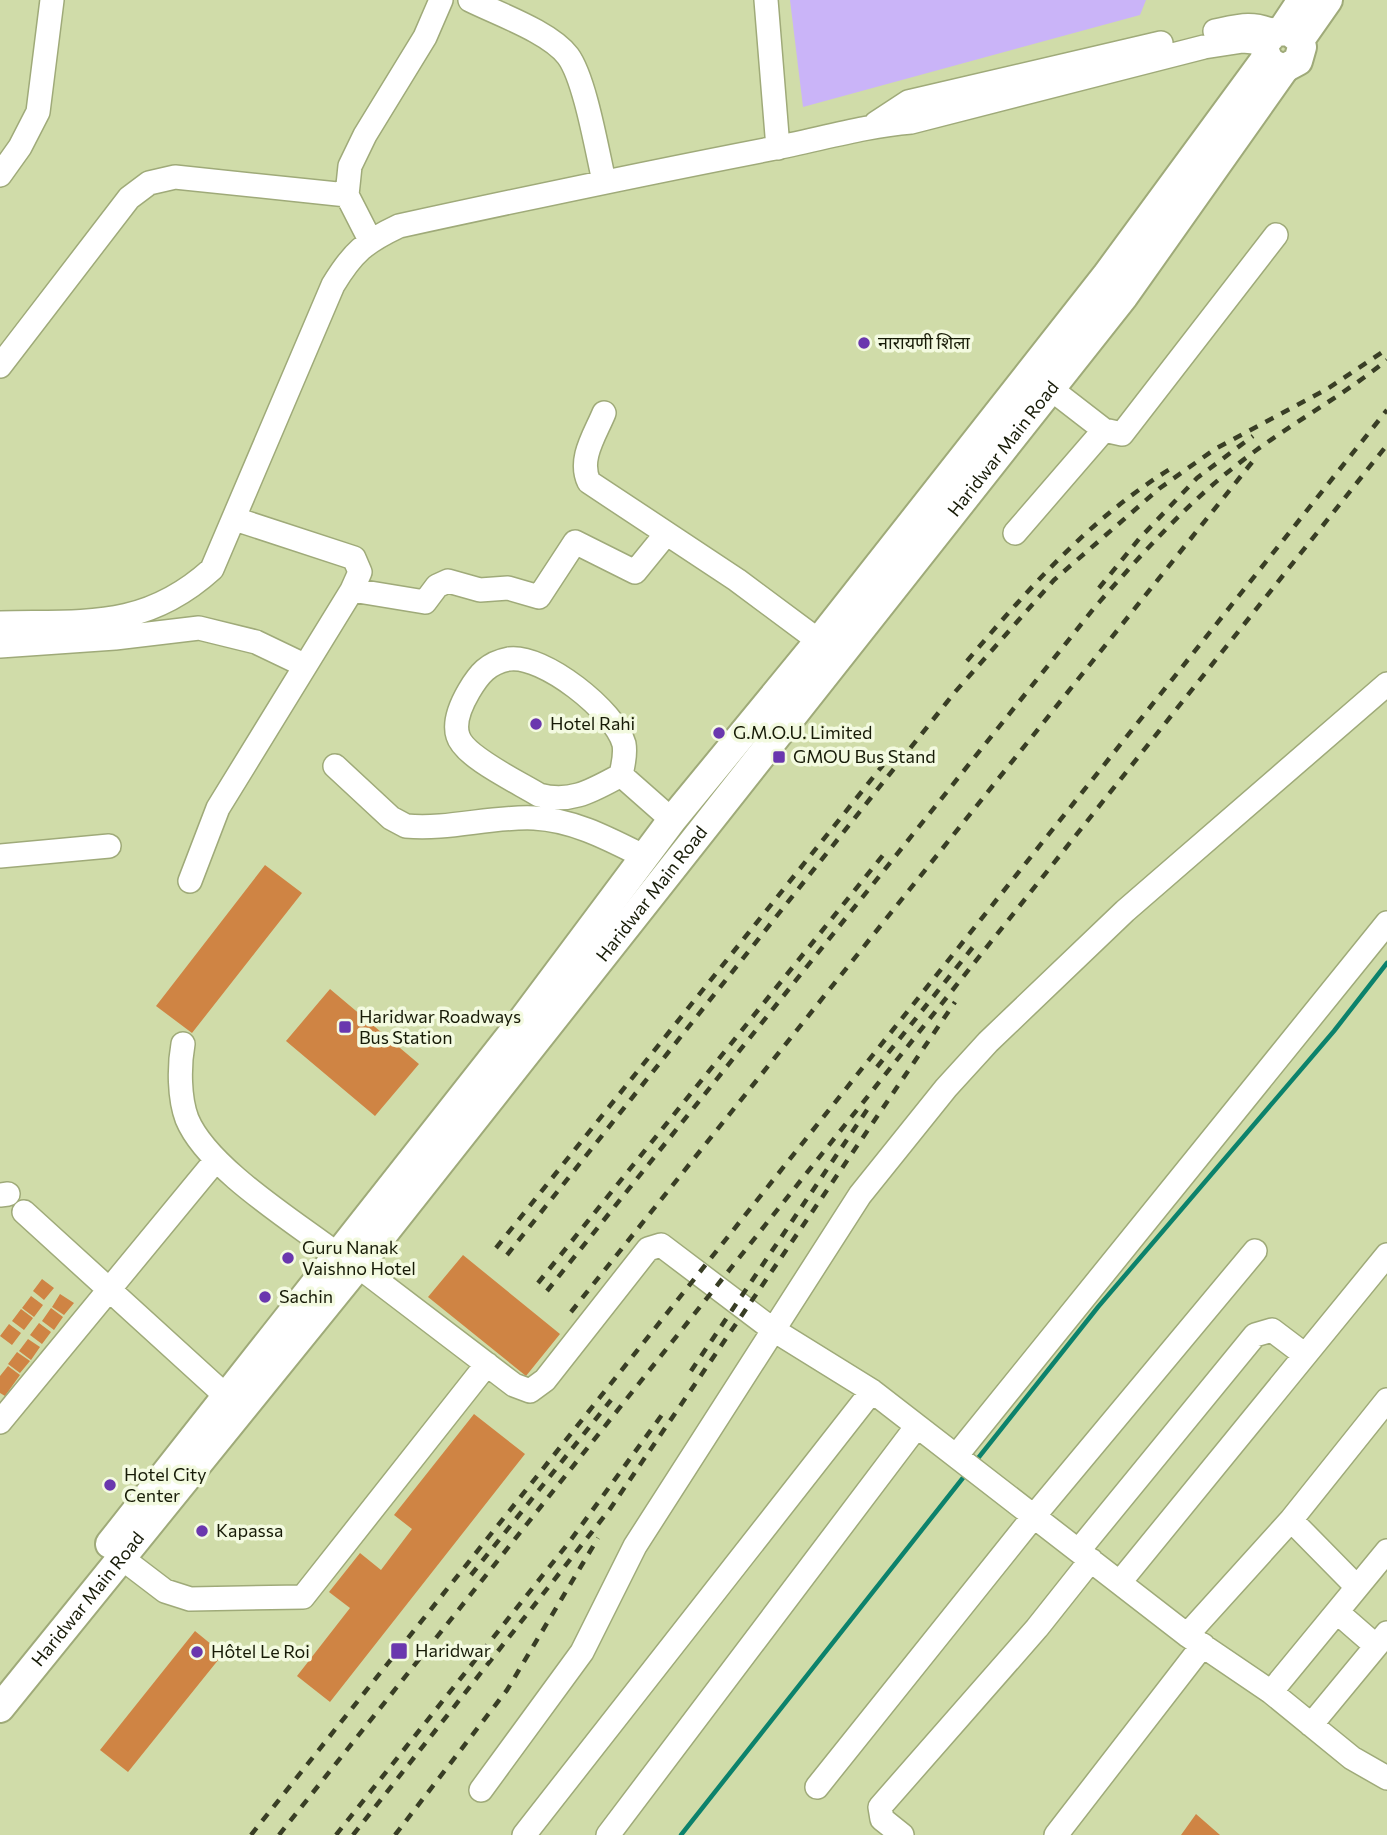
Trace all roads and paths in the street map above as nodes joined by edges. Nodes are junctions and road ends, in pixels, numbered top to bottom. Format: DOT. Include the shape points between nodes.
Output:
graph roads {
  1 [pos="52,0"];
  2 [pos="441,0"];
  3 [pos="470,0"];
  4 [pos="766,0"];
  5 [pos="1302,0"];
  6 [pos="1328,0"];
  7 [pos="1279,45"];
  8 [pos="778,148"];
  9 [pos="0,175"];
  10 [pos="604,181"];
  11 [pos="347,195"];
  12 [pos="1276,235"];
  13 [pos="370,240"];
  14 [pos="0,366"];
  15 [pos="1051,388"];
  16 [pos="604,413"];
  17 [pos="1104,430"];
  18 [pos="235,519"];
  19 [pos="1015,533"];
  20 [pos="666,534"];
  21 [pos="879,586"];
  22 [pos="352,590"];
  23 [pos="164,604"];
  24 [pos="0,623"];
  25 [pos="199,628"];
  26 [pos="819,641"];
  27 [pos="0,646"];
  28 [pos="304,665"];
  29 [pos="1387,684"];
  30 [pos="335,766"];
  31 [pos="621,775"];
  32 [pos="673,820"];
  33 [pos="109,846"];
  34 [pos="0,856"];
  35 [pos="645,857"];
  36 [pos="190,881"];
  37 [pos="1387,923"];
  38 [pos="183,1044"];
  39 [pos="216,1160"];
  40 [pos="398,1197"];
  41 [pos="24,1212"];
  42 [pos="1255,1251"];
  43 [pos="1387,1255"];
  44 [pos="348,1260"];
  45 [pos="107,1288"];
  46 [pos="772,1329"];
  47 [pos="1305,1355"];
  48 [pos="487,1364"];
  49 [pos="872,1391"];
  50 [pos="1387,1400"];
  51 [pos="234,1404"];
  52 [pos="0,1422"];
  53 [pos="917,1426"];
  54 [pos="966,1464"];
  55 [pos="1034,1516"];
  56 [pos="1291,1520"];
  57 [pos="1387,1551"];
  58 [pos="1085,1555"];
  59 [pos="122,1559"];
  60 [pos="1120,1582"];
  61 [pos="1356,1586"];
  62 [pos="1337,1612"];
  63 [pos="1195,1640"];
  64 [pos="1382,1640"];
  65 [pos="0,1678"];
  66 [pos="1271,1692"];
  67 [pos="0,1708"];
  68 [pos="1311,1725"];
  69 [pos="1387,1778"];
  70 [pos="817,1787"];
  71 [pos="481,1790"];
  72 [pos="524,1835"];
  73 [pos="608,1835"];
  74 [pos="902,1835"];
  75 [pos="1056,1835"];
  1 -- 9 [label="street" via="38,112"];
  2 -- 11 [label="street" via="412,61 350,166"];
  3 -- 10 [label="street" via="548,40 568,57"];
  4 -- 8 [label="street"];
  5 -- 7 [label="main road, Haridwar Main Road"];
  6 -- 7 [label="main road, Haridwar Main Road"];
  7 -- 8 [label="street" via="1242,41 1204,47 911,122 874,125"];
  7 -- 15 [label="main road, Haridwar Main Road" via="1124,296"];
  7 -- 21 [label="main road, Haridwar Main Road"];
  8 -- 10 [label="street"];
  10 -- 13 [label="street" via="399,226"];
  11 -- 13 [label="street"];
  11 -- 14 [label="street" via="174,177 149,183 129,198"];
  12 -- 17 [label="street" via="1128,431 1116,435"];
  13 -- 18 [label="street" via="350,257 333,285"];
  15 -- 17 [label="street"];
  15 -- 21 [label="main road, Haridwar Main Road"];
  16 -- 20 [label="street" via="584,460 589,482"];
  17 -- 19 [label="street"];
  18 -- 22 [label="street" via="354,558 360,572"];
  18 -- 23 [label="street" via="212,569"];
  20 -- 22 [label="street" via="635,572 575,542 539,597 508,588 480,590 448,582 438,586 425,602"];
  20 -- 26 [label="street"];
  21 -- 26 [label="main road, Haridwar Main Road"];
  21 -- 40 [label="main road, Haridwar Main Road"];
  22 -- 28 [label="street"];
  23 -- 24 [label="street" via="105,620"];
  23 -- 25 [label="street"];
  25 -- 27 [label="street"];
  25 -- 28 [label="street" via="256,642"];
  26 -- 32 [label="main road, Haridwar Main Road"];
  28 -- 36 [label="street" via="218,808"];
  29 -- 46 [label="street" via="1146,892 988,1042 860,1195"];
  30 -- 35 [label="street" via="405,826 534,818 595,832"];
  31 -- 31 [label="street" via="623,742 605,711 544,666 510,659 480,671 456,724 465,750 553,799 583,794"];
  31 -- 32 [label="street"];
  32 -- 35 [label="main road, Haridwar Main Road"];
  33 -- 34 [label="street"];
  35 -- 40 [label="main road, Haridwar Main Road"];
  37 -- 54 [label="street"];
  38 -- 39 [label="street" via="180,1060 187,1119"];
  39 -- 44 [label="street"];
  39 -- 45 [label="street"];
  40 -- 44 [label="main road, Haridwar Main Road"];
  41 -- 45 [label="street"];
  42 -- 55 [label="street"];
  43 -- 47 [label="street"];
  44 -- 48 [label="street"];
  44 -- 51 [label="main road, Haridwar Main Road"];
  45 -- 51 [label="street"];
  45 -- 52 [label="street"];
  46 -- 48 [label="street" via="661,1245 648,1249 545,1380 530,1391"];
  46 -- 49 [label="street"];
  46 -- 71 [label="street" via="635,1546 582,1652"];
  47 -- 58 [label="street" via="1272,1330 1255,1335"];
  47 -- 60 [label="street"];
  48 -- 59 [label="street" via="303,1597 190,1599 165,1591"];
  49 -- 53 [label="street"];
  49 -- 72 [label="street"];
  50 -- 56 [label="street"];
  51 -- 59 [label="main road, Haridwar Main Road"];
  51 -- 65 [label="main road, Haridwar Main Road"];
  53 -- 54 [label="street"];
  53 -- 73 [label="street"];
  54 -- 55 [label="street"];
  55 -- 58 [label="street"];
  55 -- 70 [label="street"];
  56 -- 61 [label="street"];
  56 -- 63 [label="street"];
  57 -- 61 [label="street"];
  58 -- 60 [label="street"];
  58 -- 74 [label="street" via="1037,1628 880,1807 882,1819"];
  59 -- 67 [label="main road, Haridwar Main Road"];
  60 -- 63 [label="street"];
  61 -- 62 [label="street"];
  62 -- 64 [label="street"];
  62 -- 66 [label="street"];
  63 -- 66 [label="street"];
  63 -- 75 [label="street"];
  64 -- 68 [label="street"];
  66 -- 68 [label="street"];
  68 -- 69 [label="street" via="1352,1758"];
}
